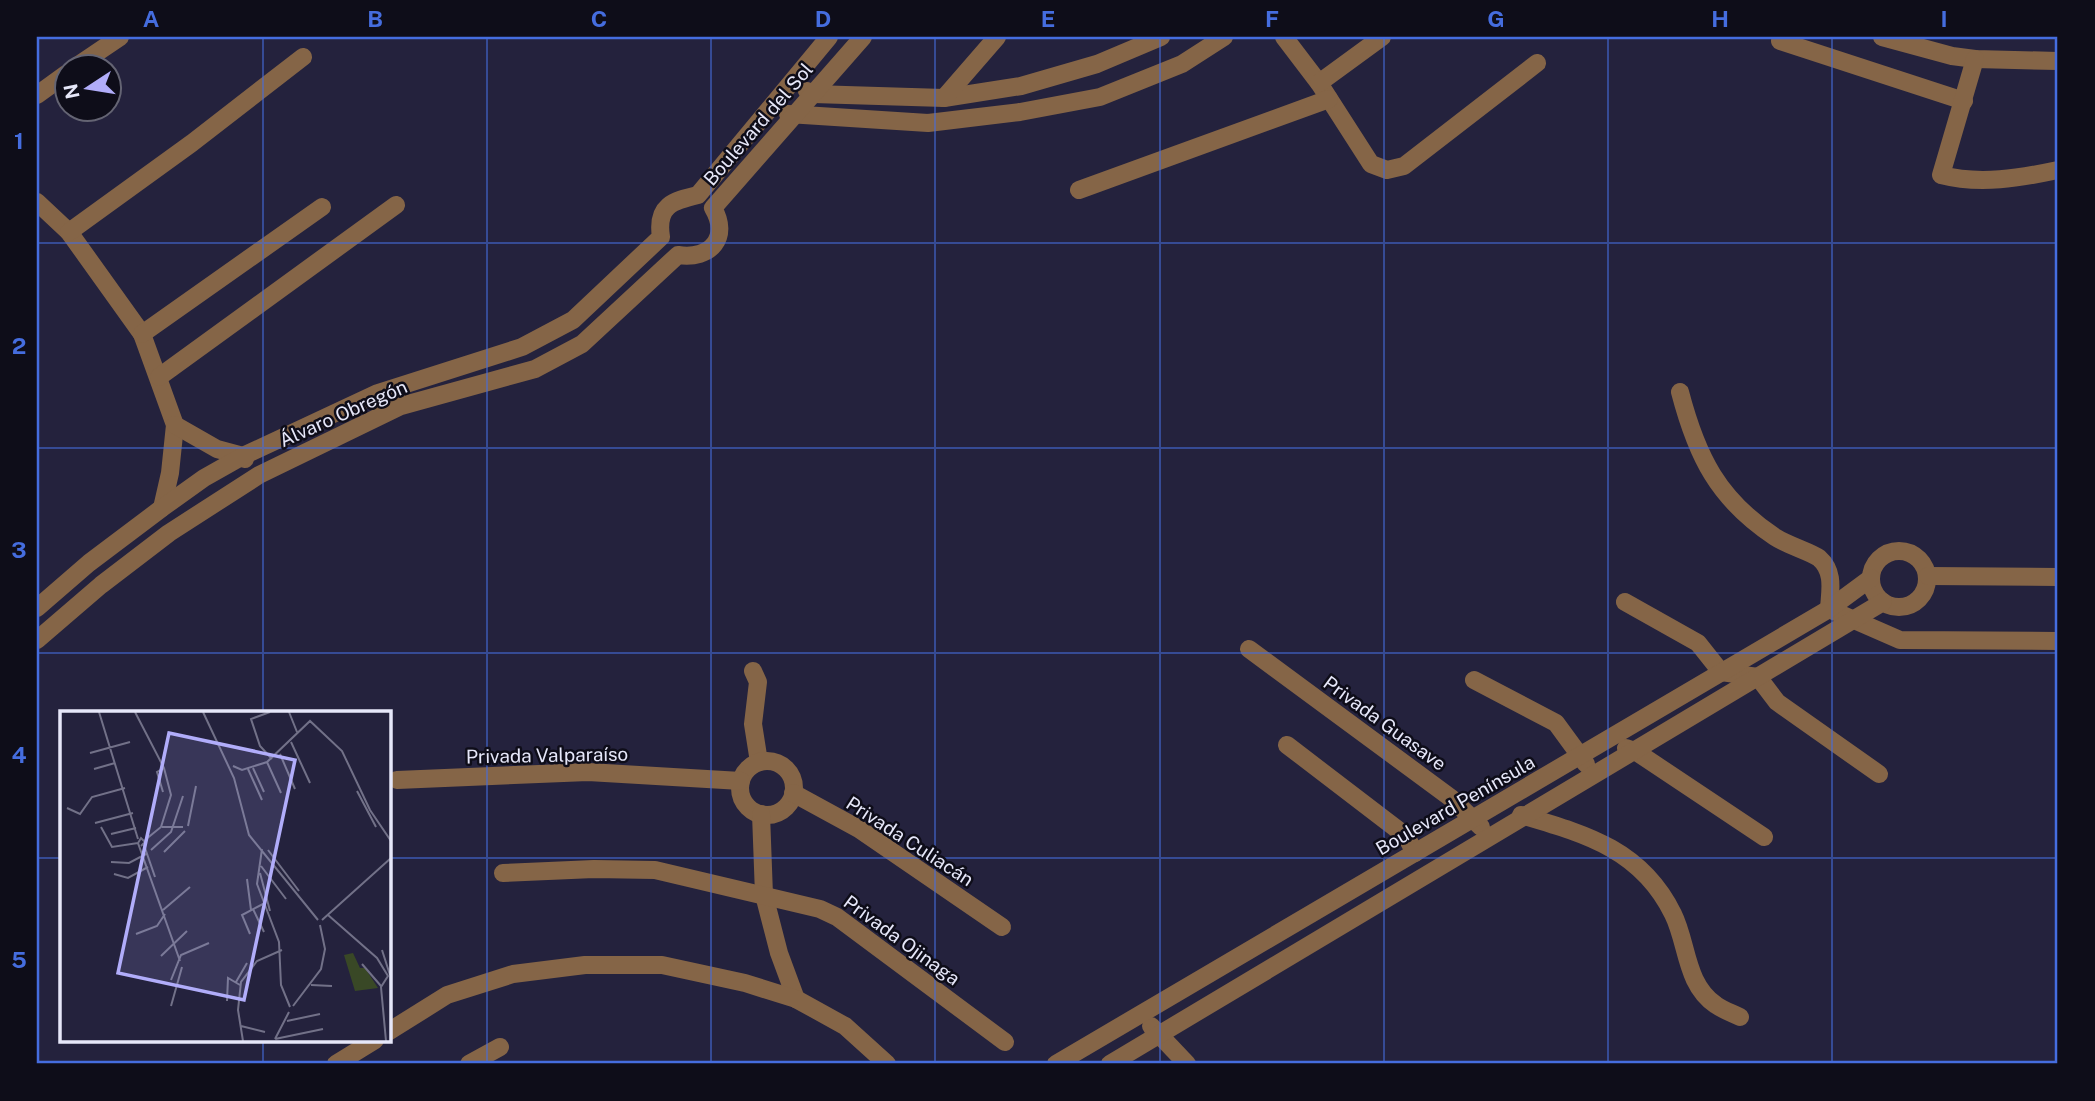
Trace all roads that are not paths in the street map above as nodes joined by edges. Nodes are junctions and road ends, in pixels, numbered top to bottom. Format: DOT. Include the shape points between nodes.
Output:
graph roads {
  1 [pos="120,37"];
  2 [pos="829,37"];
  3 [pos="863,37"];
  4 [pos="997,37"];
  5 [pos="1161,37"];
  6 [pos="1224,37"];
  7 [pos="1284,37"];
  8 [pos="1382,37"];
  9 [pos="1882,37"];
  10 [pos="1952,37"];
  11 [pos="1780,41"];
  12 [pos="98,52"];
  13 [pos="1952,56"];
  14 [pos="303,57"];
  15 [pos="1975,59"];
  16 [pos="2058,61"];
  17 [pos="1537,63"];
  18 [pos="1319,83"];
  19 [pos="52,84"];
  20 [pos="788,85"];
  21 [pos="814,94"];
  22 [pos="37,95"];
  23 [pos="944,98"];
  24 [pos="1329,99"];
  25 [pos="1964,101"];
  26 [pos="768,109"];
  27 [pos="794,115"];
  28 [pos="2058,170"];
  29 [pos="1079,190"];
  30 [pos="37,202"];
  31 [pos="396,205"];
  32 [pos="322,207"];
  33 [pos="69,232"];
  34 [pos="661,237"];
  35 [pos="678,255"];
  36 [pos="142,334"];
  37 [pos="159,377"];
  38 [pos="1680,392"];
  39 [pos="175,425"];
  40 [pos="243,456"];
  41 [pos="259,475"];
  42 [pos="162,508"];
  43 [pos="1928,576"];
  44 [pos="2058,577"];
  45 [pos="1871,578"];
  46 [pos="1625,602"];
  47 [pos="1883,602"];
  48 [pos="37,608"];
  49 [pos="1829,609"];
  50 [pos="1853,620"];
  51 [pos="37,640"];
  52 [pos="2058,642"];
  53 [pos="1249,649"];
  54 [pos="753,671"];
  55 [pos="1721,671"];
  56 [pos="1758,677"];
  57 [pos="1474,680"];
  58 [pos="1606,741"];
  59 [pos="1287,745"];
  60 [pos="1635,751"];
  61 [pos="1580,756"];
  62 [pos="759,762"];
  63 [pos="1879,774"];
  64 [pos="1594,775"];
  65 [pos="397,780"];
  66 [pos="741,780"];
  67 [pos="793,793"];
  68 [pos="1495,807"];
  69 [pos="761,814"];
  70 [pos="1526,816"];
  71 [pos="1473,819"];
  72 [pos="1491,836"];
  73 [pos="1764,837"];
  74 [pos="1415,853"];
  75 [pos="503,873"];
  76 [pos="764,895"];
  77 [pos="1002,927"];
  78 [pos="796,999"];
  79 [pos="1140,1015"];
  80 [pos="1740,1017"];
  81 [pos="390,1031"];
  82 [pos="1159,1035"];
  83 [pos="372,1042"];
  84 [pos="1004,1042"];
  85 [pos="500,1047"];
  86 [pos="336,1064"];
  87 [pos="469,1064"];
  88 [pos="887,1064"];
  89 [pos="1056,1064"];
  90 [pos="1110,1064"];
  91 [pos="1187,1064"];
  1 -- 12 [label="street"];
  2 -- 20 [label="street, Boulevard del Sol"];
  3 -- 21 [label="street, Boulevard del Sol"];
  4 -- 23 [label="street"];
  5 -- 23 [label="street" via="1097,64 1021,86"];
  6 -- 27 [label="street" via="1182,64 1100,97 1020,112 928,123"];
  7 -- 18 [label="street"];
  8 -- 18 [label="street"];
  9 -- 13 [label="street"];
  10 -- 13 [label="street"];
  11 -- 25 [label="street"];
  13 -- 15 [label="street"];
  14 -- 33 [label="street"];
  15 -- 16 [label="street"];
  15 -- 25 [label="street"];
  17 -- 24 [label="street" via="1404,166 1387,170 1371,164"];
  18 -- 24 [label="street"];
  19 -- 22 [label="street"];
  20 -- 21 [label="street"];
  20 -- 26 [label="street, Boulevard del Sol"];
  21 -- 23 [label="street"];
  21 -- 27 [label="street, Boulevard del Sol"];
  24 -- 29 [label="street"];
  25 -- 28 [label="street" via="1941,175 2015,179"];
  26 -- 27 [label="street"];
  26 -- 34 [label="street, Boulevard del Sol" via="698,195 667,207 661,216"];
  27 -- 35 [label="street, Boulevard del Sol" via="713,208 720,225 715,243 701,255"];
  30 -- 33 [label="street"];
  31 -- 37 [label="street"];
  32 -- 36 [label="street"];
  33 -- 36 [label="street"];
  34 -- 40 [label="street, Álvaro Obregón" via="573,320 522,347 378,393"];
  35 -- 41 [label="street, Álvaro Obregón" via="582,344 536,369 401,405"];
  36 -- 37 [label="street"];
  37 -- 39 [label="street"];
  38 -- 49 [label="street" via="1697,447 1730,500 1787,545 1819,558 1831,576"];
  39 -- 40 [label="street" via="217,449"];
  39 -- 42 [label="street"];
  40 -- 41 [label="street"];
  40 -- 42 [label="street, Álvaro Obregón"];
  41 -- 51 [label="street, Álvaro Obregón" via="169,533"];
  42 -- 48 [label="street, Álvaro Obregón"];
  43 -- 44 [label="street"];
  43 -- 45 [label="street" via="1920,559 1903,551 1885,555"];
  43 -- 47 [label="street" via="1918,601 1910,606 1892,607"];
  45 -- 47 [label="street"];
  45 -- 49 [label="street, Boulevard Península"];
  46 -- 55 [label="street" via="1698,643"];
  47 -- 50 [label="street"];
  49 -- 50 [label="street"];
  49 -- 55 [label="street, Boulevard Península"];
  50 -- 52 [label="street" via="1900,640"];
  50 -- 56 [label="street"];
  53 -- 71 [label="street, Privada Guasave"];
  54 -- 62 [label="street" via="758,682 754,724"];
  55 -- 56 [label="street"];
  55 -- 58 [label="street, Boulevard Península"];
  56 -- 60 [label="street"];
  56 -- 63 [label="street" via="1777,702"];
  57 -- 61 [label="street" via="1556,723"];
  58 -- 60 [label="street"];
  58 -- 61 [label="street, Boulevard Península"];
  59 -- 74 [label="street" via="1406,836"];
  60 -- 64 [label="street"];
  60 -- 73 [label="street"];
  61 -- 64 [label="street"];
  61 -- 68 [label="street, Boulevard Península"];
  62 -- 66 [label="street"];
  62 -- 67 [label="street" via="777,762 785,768 794,784"];
  64 -- 70 [label="street"];
  65 -- 66 [label="street, Privada Valparaíso" via="588,772"];
  66 -- 69 [label="street" via="742,798"];
  67 -- 69 [label="street" via="778,813"];
  67 -- 77 [label="street, Privada Culiacán" via="859,829"];
  68 -- 70 [label="street"];
  68 -- 71 [label="street, Boulevard Península"];
  69 -- 76 [label="street"];
  70 -- 72 [label="street"];
  70 -- 80 [label="street" via="1601,841 1631,860 1674,914 1702,992"];
  71 -- 72 [label="street, Privada Guasave"];
  71 -- 74 [label="street, Boulevard Península"];
  72 -- 82 [label="street"];
  74 -- 79 [label="street, Boulevard Península"];
  75 -- 76 [label="street, Privada Ojinaga" via="655,870"];
  76 -- 78 [label="street"];
  76 -- 84 [label="street, Privada Ojinaga" via="837,917"];
  78 -- 81 [label="street" via="745,982 662,965 585,965 513,974 447,995"];
  78 -- 88 [label="street" via="845,1026"];
  79 -- 82 [label="street"];
  79 -- 89 [label="street, Boulevard Península"];
  82 -- 90 [label="street"];
  82 -- 91 [label="street"];
  83 -- 86 [label="street"];
  85 -- 87 [label="street"];
}
